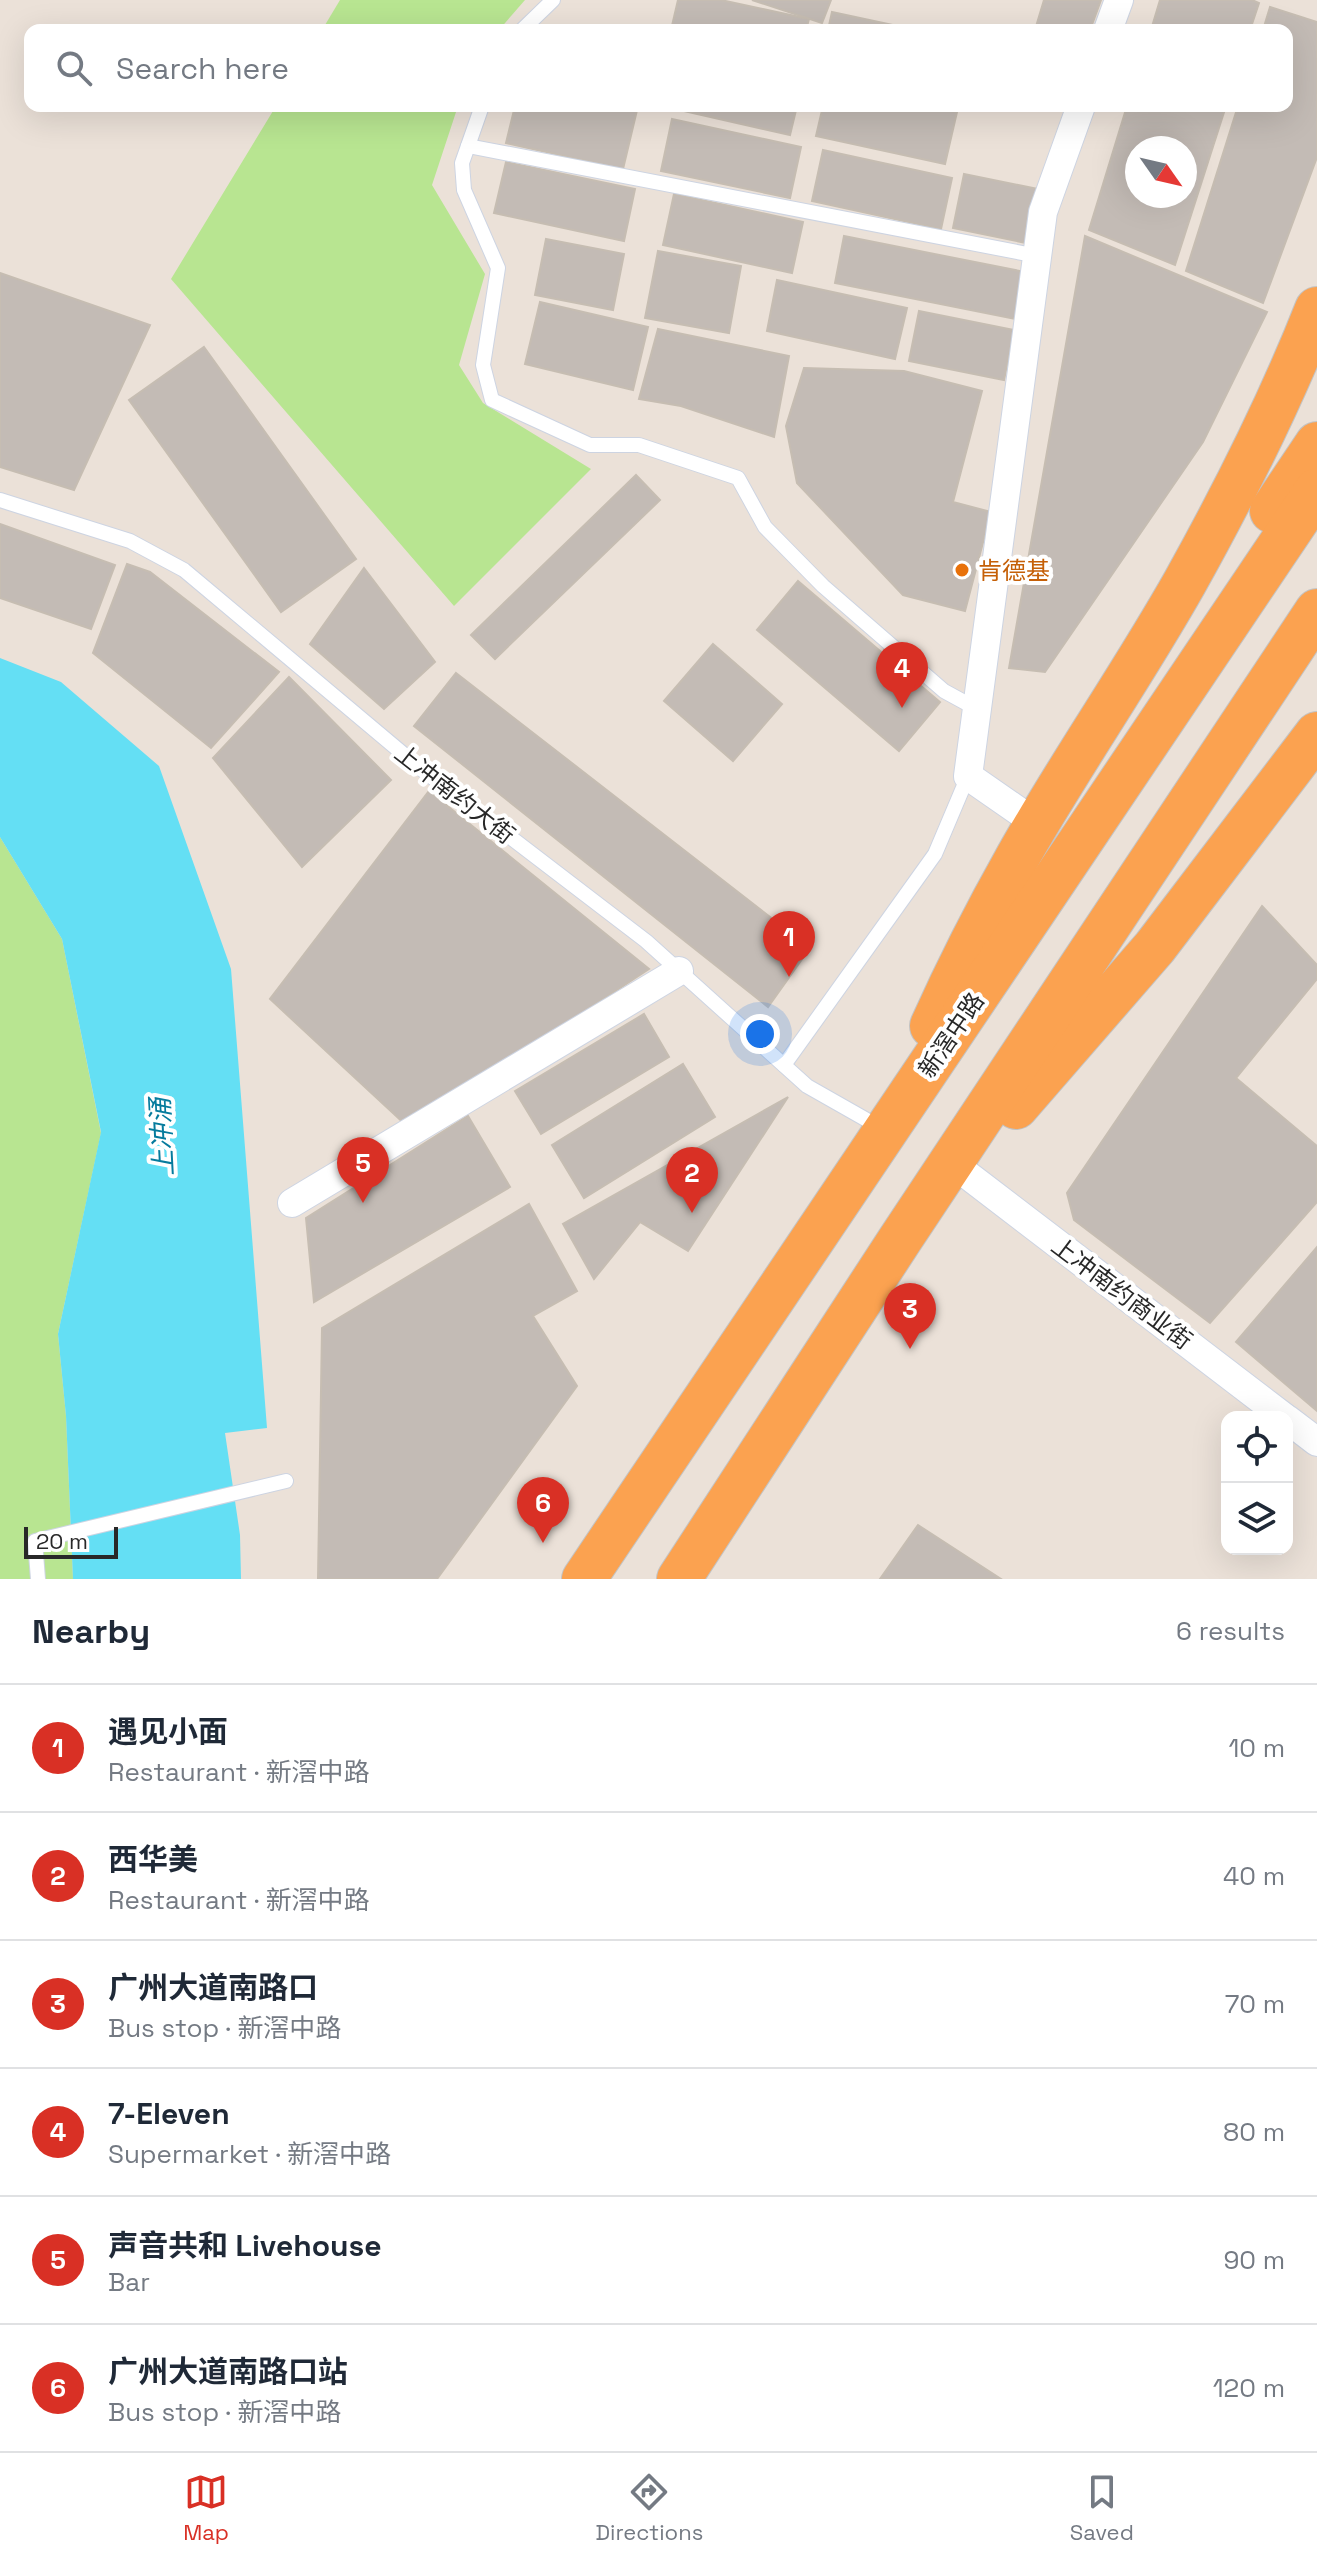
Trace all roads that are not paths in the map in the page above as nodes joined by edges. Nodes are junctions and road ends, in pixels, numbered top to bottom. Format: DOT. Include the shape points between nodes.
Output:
graph roads {
  1 [pos="553,0"];
  2 [pos="1119,0"];
  3 [pos="528,24"];
  4 [pos="1110,24"];
  5 [pos="480,112"];
  6 [pos="1079,112"];
  7 [pos="468,146"];
  8 [pos="1038,256"];
  9 [pos="1317,309"];
  10 [pos="1317,357"];
  11 [pos="1317,444"];
  12 [pos="1317,490"];
  13 [pos="0,500"];
  14 [pos="1184,584"];
  15 [pos="1317,611"];
  16 [pos="977,709"];
  17 [pos="1317,734"];
  18 [pos="968,776"];
  19 [pos="1037,824"];
  20 [pos="679,971"];
  21 [pos="784,1065"];
  22 [pos="886,1131"];
  23 [pos="961,1170"];
  24 [pos="292,1203"];
  25 [pos="899,1241"];
  26 [pos="1276,1411"];
  27 [pos="1293,1424"];
  28 [pos="1317,1442"];
  29 [pos="280,1482"];
  30 [pos="38,1579"];
  31 [pos="584,1579"];
  32 [pos="679,1579"];
  1 -- 3 [label="lane"];
  2 -- 4 [label="street"];
  5 -- 7 [label="lane"];
  6 -- 8 [label="street" via="1043,212"];
  7 -- 8 [label="lane"];
  7 -- 16 [label="lane" via="462,163 464,190 498,268 483,365 492,400 590,445 639,445 738,478 765,527 823,586 944,691"];
  8 -- 16 [label="street"];
  9 -- 14 [label="highway" via="1294,367"];
  10 -- 14 [label="highway"];
  11 -- 22 [label="highway" via="1032,872"];
  12 -- 22 [label="highway, 新滘中路"];
  13 -- 20 [label="lane, 上冲南约大街" via="130,541 184,570 420,768"];
  14 -- 19 [label="highway"];
  15 -- 25 [label="highway"];
  16 -- 18 [label="street"];
  17 -- 23 [label="highway" via="1155,947"];
  18 -- 19 [label="street"];
  18 -- 21 [label="lane" via="935,854"];
  19 -- 22 [label="highway" via="973,940"];
  20 -- 21 [label="lane, 上冲南约大街"];
  20 -- 24 [label="street"];
  21 -- 22 [label="lane, 上冲南约大街" via="807,1086"];
  22 -- 31 [label="highway, 新滘中路"];
  23 -- 25 [label="highway"];
  23 -- 26 [label="street, 上冲南约商业街"];
  25 -- 32 [label="highway"];
  27 -- 28 [label="street, 上冲南约商业街"];
  29 -- 30 [label="lane" via="35,1541"];
}
